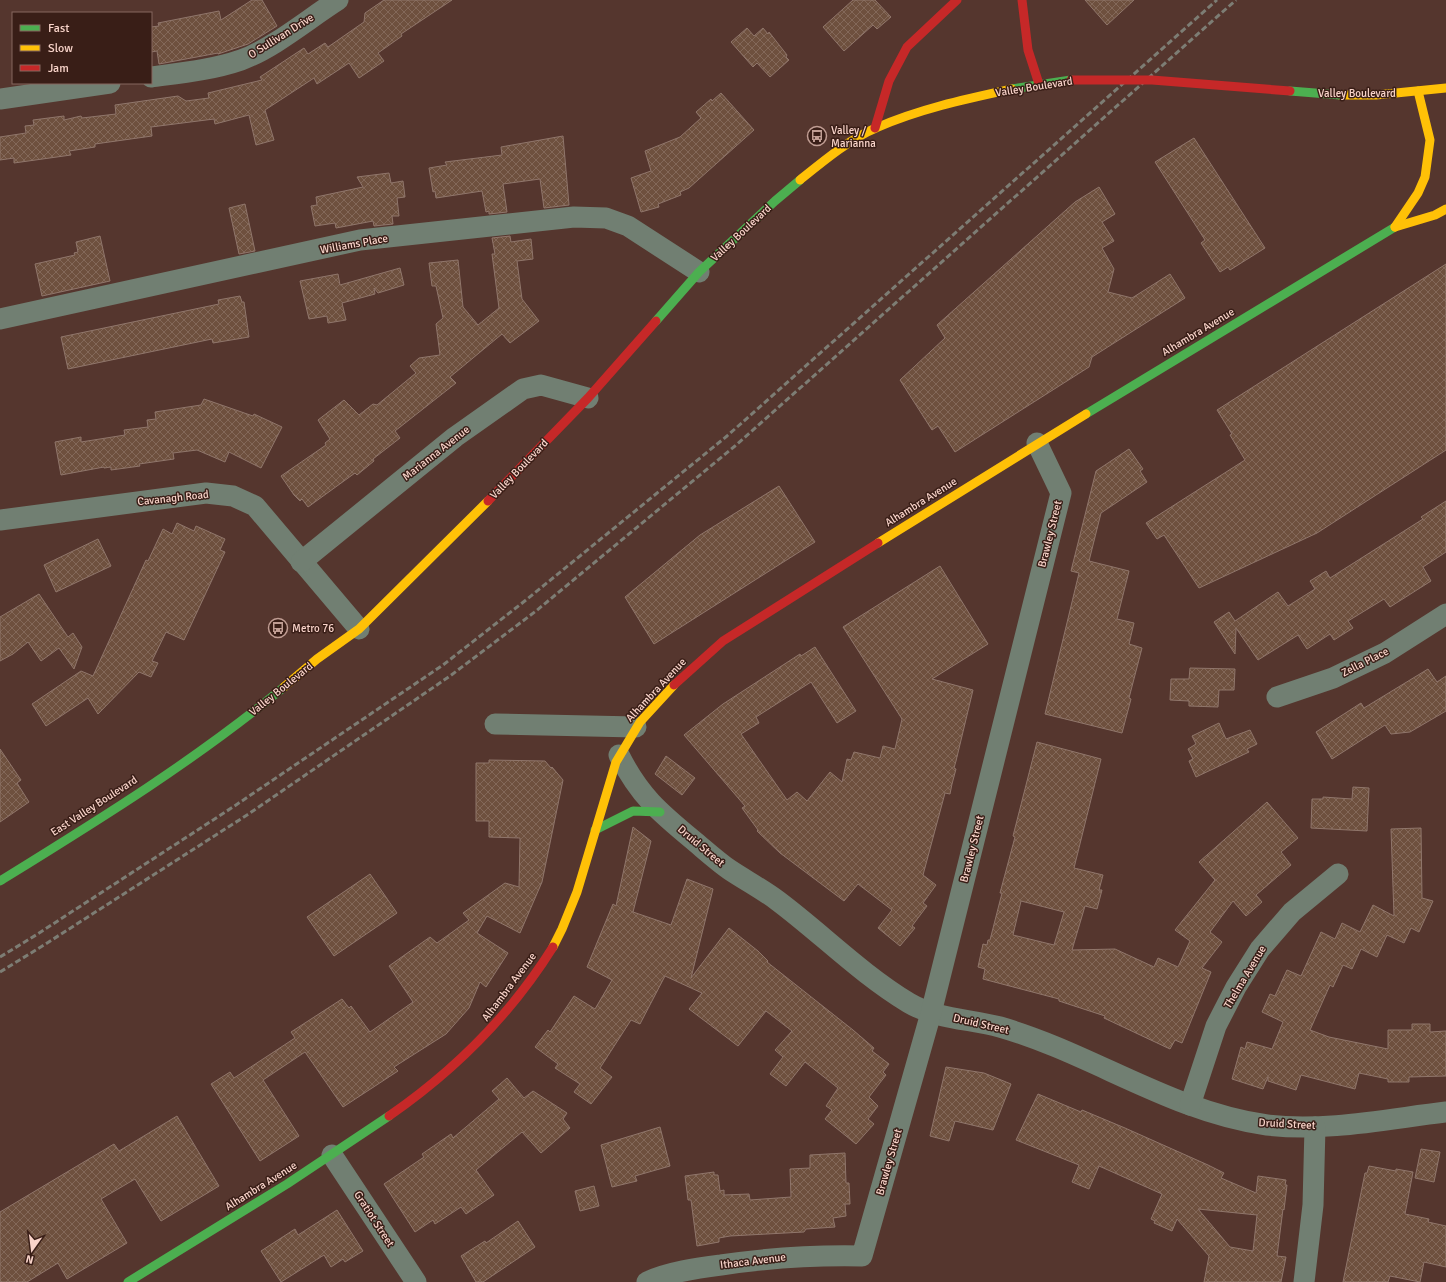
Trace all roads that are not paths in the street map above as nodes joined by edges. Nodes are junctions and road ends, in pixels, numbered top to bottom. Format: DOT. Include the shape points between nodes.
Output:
graph roads {
  1 [pos="338,0"];
  2 [pos="957,0"];
  3 [pos="1022,0"];
  4 [pos="152,77"];
  5 [pos="103,84"];
  6 [pos="1039,84"];
  7 [pos="1446,88"];
  8 [pos="1418,91"];
  9 [pos="0,99"];
  10 [pos="875,128"];
  11 [pos="1446,209"];
  12 [pos="1396,226"];
  13 [pos="699,272"];
  14 [pos="0,319"];
  15 [pos="588,398"];
  16 [pos="1037,443"];
  17 [pos="4,524"];
  18 [pos="301,562"];
  19 [pos="1446,614"];
  20 [pos="359,629"];
  21 [pos="1277,697"];
  22 [pos="495,724"];
  23 [pos="636,728"];
  24 [pos="200,750"];
  25 [pos="618,755"];
  26 [pos="660,812"];
  27 [pos="595,830"];
  28 [pos="1338,874"];
  29 [pos="0,881"];
  30 [pos="931,1013"];
  31 [pos="1190,1105"];
  32 [pos="1446,1112"];
  33 [pos="1315,1127"];
  34 [pos="332,1155"];
  35 [pos="862,1256"];
  36 [pos="128,1282"];
  37 [pos="416,1282"];
  38 [pos="647,1282"];
  39 [pos="1304,1282"];
  1 -- 4 [label="street, O Sullivan Drive" via="272,44 242,59 211,68"];
  2 -- 10 [label="main road" via="907,46 888,81"];
  3 -- 6 [label="main road" via="1028,50"];
  5 -- 9 [label="street"];
  6 -- 8 [label="main road, Valley Boulevard, bridge" via="1071,80 1152,80 1340,95"];
  6 -- 10 [label="main road, Valley Boulevard" via="950,103"];
  7 -- 8 [label="main road, Valley Boulevard"];
  8 -- 12 [label="main road" via="1430,140 1425,177 1418,193"];
  10 -- 13 [label="main road, Valley Boulevard" via="827,158 775,201"];
  11 -- 12 [label="main road"];
  12 -- 16 [label="main road, Alhambra Avenue"];
  13 -- 14 [label="street, Williams Place" via="628,226 606,218 574,217 360,240"];
  13 -- 15 [label="main road, Valley Boulevard"];
  15 -- 18 [label="street, Marianna Avenue" via="541,385 524,389 455,437"];
  15 -- 20 [label="main road, Valley Boulevard"];
  16 -- 23 [label="main road, Alhambra Avenue" via="723,641 682,676"];
  16 -- 30 [label="street, Brawley Street" via="1061,493"];
  17 -- 18 [label="street, Cavanagh Road" via="206,493 233,496 255,506"];
  18 -- 20 [label="street, Cavanagh Road"];
  19 -- 21 [label="street, Zella Place" via="1385,653 1333,678"];
  20 -- 24 [label="main road, Valley Boulevard"];
  22 -- 23 [label="street"];
  23 -- 25 [label="main road, Alhambra Avenue"];
  24 -- 29 [label="main road, East Valley Boulevard" via="93,823"];
  25 -- 26 [label="street, Druid Street" via="631,779"];
  25 -- 27 [label="main road, Alhambra Avenue"];
  26 -- 27 [label="main road" via="633,811"];
  26 -- 30 [label="street, Druid Street" via="727,868 777,900 882,984 909,1003"];
  27 -- 34 [label="main road, Alhambra Avenue" via="568,918 544,962 490,1032 396,1113"];
  28 -- 31 [label="street, Thelma Avenue" via="1292,912 1260,949 1216,1026"];
  30 -- 31 [label="street, Druid Street" via="1000,1027 1057,1048"];
  30 -- 35 [label="street, Brawley Street"];
  31 -- 33 [label="street, Druid Street" via="1225,1117 1268,1125"];
  32 -- 33 [label="street, Druid Street"];
  33 -- 39 [label="street" via="1313,1205"];
  34 -- 36 [label="main road, Alhambra Avenue"];
  34 -- 37 [label="street, Gratiot Street"];
  35 -- 38 [label="street, Ithaca Avenue" via="782,1257 694,1269"];
}
